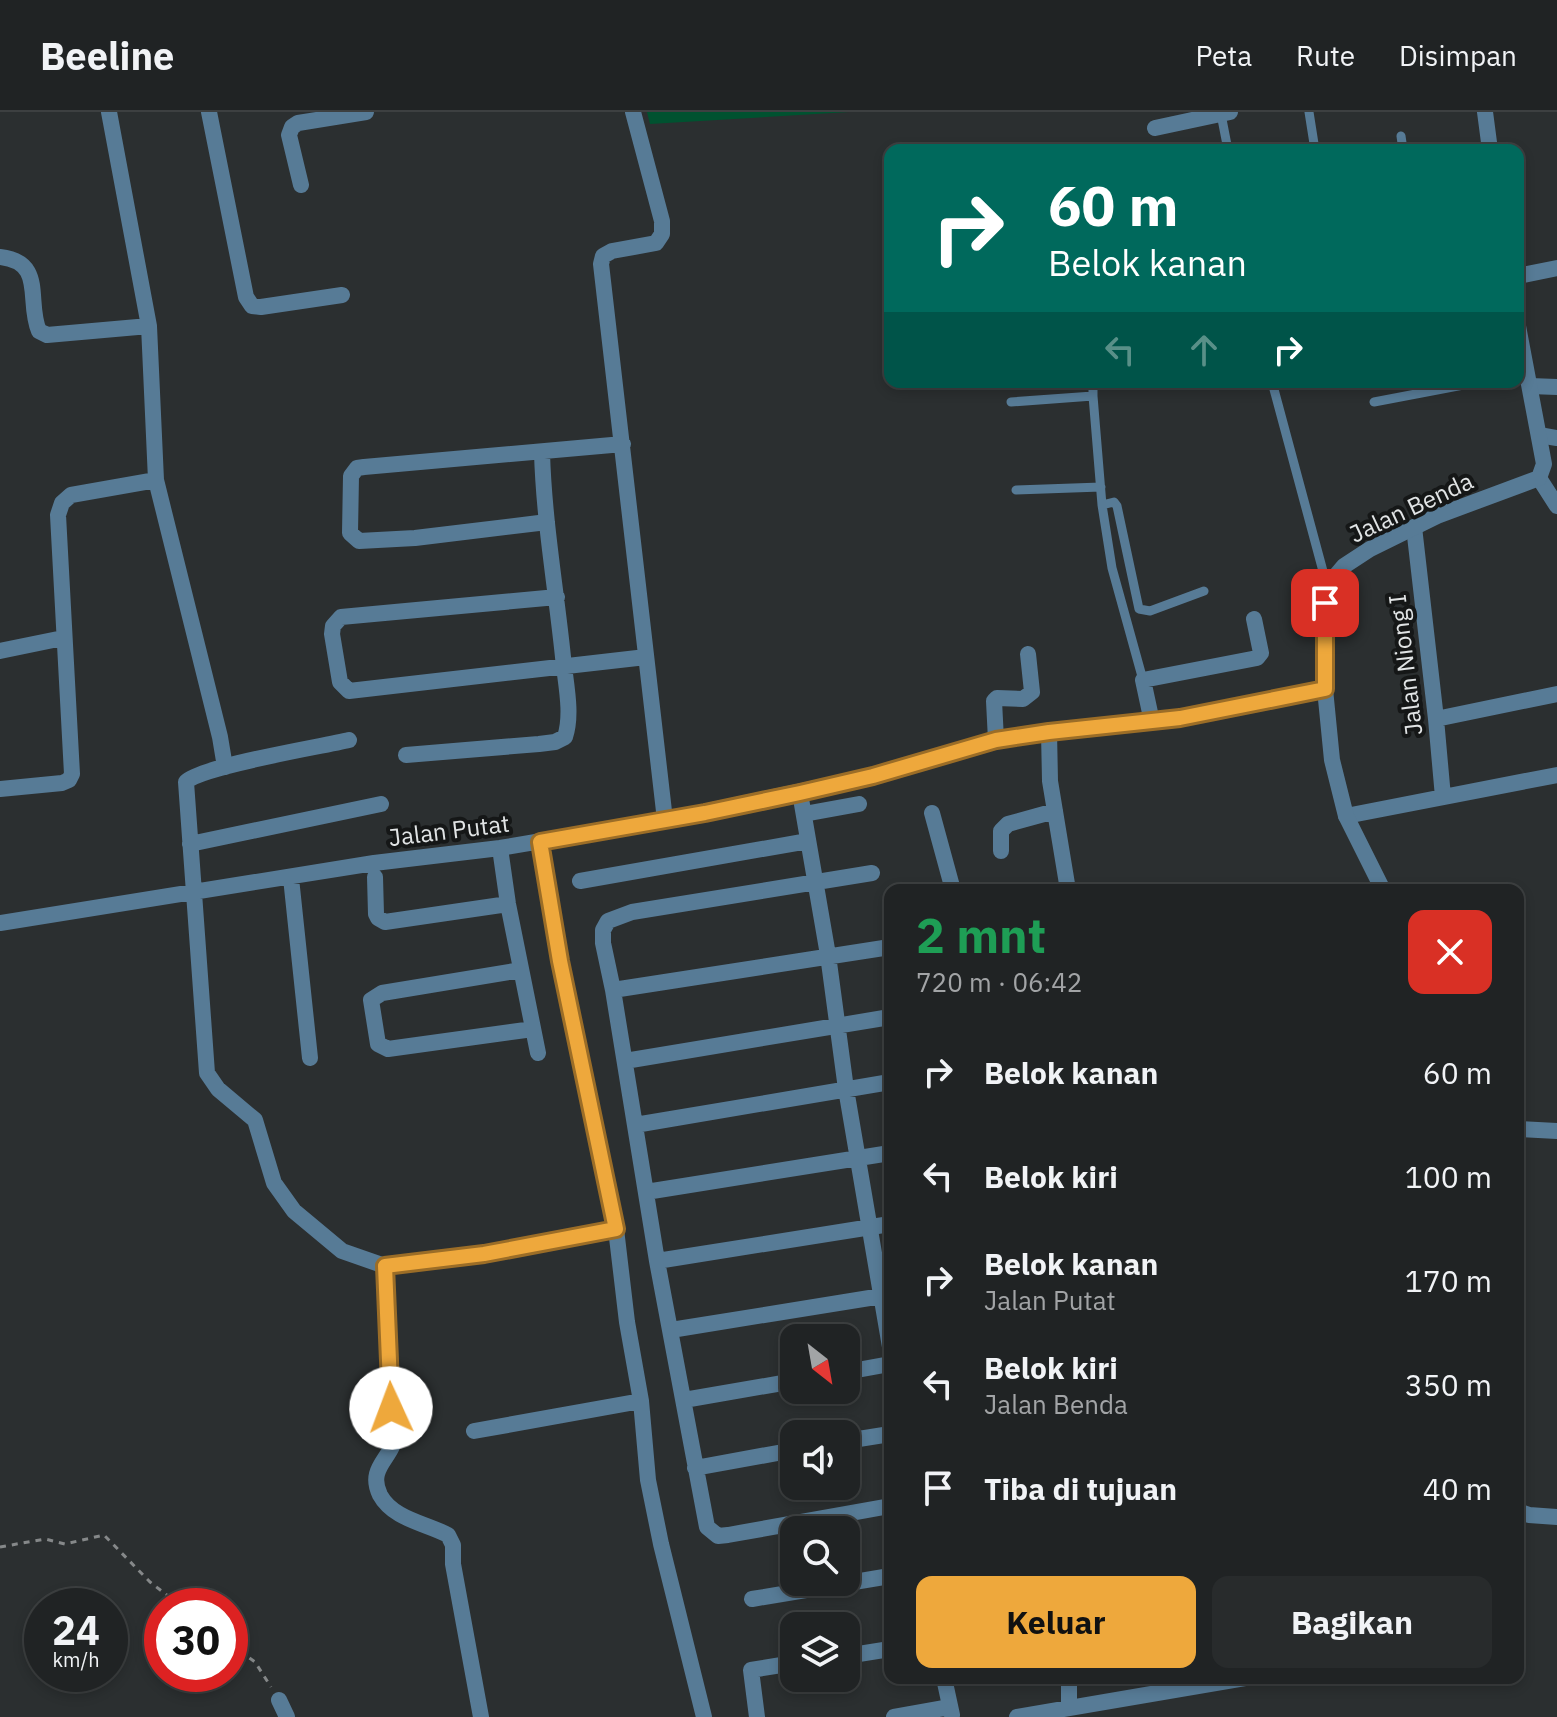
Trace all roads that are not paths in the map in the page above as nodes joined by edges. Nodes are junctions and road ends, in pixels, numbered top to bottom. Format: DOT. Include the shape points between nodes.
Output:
graph roads {
  1 [pos="109,112"];
  2 [pos="209,112"];
  3 [pos="366,112"];
  4 [pos="633,112"];
  5 [pos="1309,112"];
  6 [pos="1485,112"];
  7 [pos="1226,113"];
  8 [pos="1155,128"];
  9 [pos="1401,136"];
  10 [pos="1228,144"];
  11 [pos="1314,144"];
  12 [pos="1402,144"];
  13 [pos="1489,144"];
  14 [pos="301,185"];
  15 [pos="0,257"];
  16 [pos="1557,268"];
  17 [pos="1524,275"];
  18 [pos="342,295"];
  19 [pos="149,326"];
  20 [pos="1525,378"];
  21 [pos="1557,387"];
  22 [pos="1093,388"];
  23 [pos="1274,388"];
  24 [pos="1448,388"];
  25 [pos="1093,396"];
  26 [pos="1011,402"];
  27 [pos="1374,402"];
  28 [pos="1539,435"];
  29 [pos="1557,438"];
  30 [pos="623,444"];
  31 [pos="542,453"];
  32 [pos="1539,478"];
  33 [pos="156,480"];
  34 [pos="1101,487"];
  35 [pos="1016,490"];
  36 [pos="1102,505"];
  37 [pos="1557,506"];
  38 [pos="547,522"];
  39 [pos="1414,527"];
  40 [pos="1327,586"];
  41 [pos="1204,591"];
  42 [pos="557,597"];
  43 [pos="1254,619"];
  44 [pos="63,638"];
  45 [pos="0,651"];
  46 [pos="1028,654"];
  47 [pos="646,657"];
  48 [pos="564,667"];
  49 [pos="1143,680"];
  50 [pos="1325,689"];
  51 [pos="1557,694"];
  52 [pos="1436,719"];
  53 [pos="1152,722"];
  54 [pos="1049,732"];
  55 [pos="349,740"];
  56 [pos="996,740"];
  57 [pos="406,755"];
  58 [pos="225,767"];
  59 [pos="1557,775"];
  60 [pos="0,789"];
  61 [pos="800,793"];
  62 [pos="1443,797"];
  63 [pos="381,804"];
  64 [pos="859,804"];
  65 [pos="1055,811"];
  66 [pos="932,813"];
  67 [pos="804,814"];
  68 [pos="1346,816"];
  69 [pos="665,820"];
  70 [pos="808,841"];
  71 [pos="540,842"];
  72 [pos="190,844"];
  73 [pos="500,848"];
  74 [pos="1001,851"];
  75 [pos="872,873"];
  76 [pos="375,877"];
  77 [pos="291,878"];
  78 [pos="580,881"];
  79 [pos="816,882"];
  80 [pos="951,884"];
  81 [pos="1067,884"];
  82 [pos="1380,884"];
  83 [pos="194,891"];
  84 [pos="508,904"];
  85 [pos="0,923"];
  86 [pos="884,948"];
  87 [pos="828,955"];
  88 [pos="521,970"];
  89 [pos="613,990"];
  90 [pos="884,1018"];
  91 [pos="837,1024"];
  92 [pos="533,1029"];
  93 [pos="538,1053"];
  94 [pos="310,1058"];
  95 [pos="625,1061"];
  96 [pos="884,1083"];
  97 [pos="846,1089"];
  98 [pos="635,1125"];
  99 [pos="1524,1129"];
  100 [pos="1557,1131"];
  101 [pos="884,1154"];
  102 [pos="859,1159"];
  103 [pos="646,1192"];
  104 [pos="884,1225"];
  105 [pos="869,1228"];
  106 [pos="616,1229"];
  107 [pos="657,1261"];
  108 [pos="385,1266"];
  109 [pos="884,1287"];
  110 [pos="884,1295"];
  111 [pos="671,1330"];
  112 [pos="884,1365"];
  113 [pos="860,1369"];
  114 [pos="780,1383"];
  115 [pos="684,1400"];
  116 [pos="641,1401"];
  117 [pos="474,1431"];
  118 [pos="884,1435"];
  119 [pos="860,1439"];
  120 [pos="780,1453"];
  121 [pos="695,1468"];
  122 [pos="884,1507"];
  123 [pos="1524,1513"];
  124 [pos="1557,1517"];
  125 [pos="884,1577"];
  126 [pos="752,1599"];
  127 [pos="884,1650"];
  128 [pos="860,1654"];
  129 [pos="780,1665"];
  130 [pos="945,1684"];
  131 [pos="1069,1684"];
  132 [pos="1210,1684"];
  133 [pos="279,1700"];
  134 [pos="1069,1708"];
  135 [pos="951,1712"];
  136 [pos="287,1717"];
  137 [pos="481,1717"];
  138 [pos="704,1717"];
  139 [pos="757,1717"];
  140 [pos="894,1717"];
  141 [pos="1017,1717"];
  1 -- 19 [label="street"];
  2 -- 18 [label="street" via="252,306"];
  3 -- 14 [label="street" via="292,127 289,135"];
  4 -- 30 [label="street" via="662,234 656,243 612,251 601,264"];
  5 -- 11 [label="lane"];
  6 -- 13 [label="street"];
  7 -- 8 [label="street"];
  7 -- 10 [label="lane"];
  9 -- 12 [label="lane"];
  15 -- 19 [label="street" via="16,258 24,265 31,277 35,321 47,335"];
  16 -- 17 [label="street"];
  19 -- 33 [label="street"];
  20 -- 21 [label="street"];
  20 -- 28 [label="street"];
  22 -- 25 [label="lane"];
  23 -- 40 [label="lane"];
  24 -- 27 [label="lane"];
  25 -- 26 [label="lane"];
  25 -- 34 [label="lane"];
  28 -- 29 [label="street"];
  28 -- 32 [label="street" via="1544,464"];
  30 -- 31 [label="street"];
  30 -- 47 [label="street"];
  31 -- 38 [label="street"];
  31 -- 38 [label="street" via="357,468 351,476 350,533 359,541"];
  32 -- 37 [label="street"];
  32 -- 39 [label="street, Jalan Benda"];
  33 -- 44 [label="street" via="83,492 62,503 58,515"];
  33 -- 58 [label="street"];
  34 -- 35 [label="lane"];
  34 -- 36 [label="lane"];
  36 -- 41 [label="lane" via="1117,506 1139,609 1150,611"];
  36 -- 49 [label="lane" via="1112,568"];
  38 -- 42 [label="street"];
  39 -- 40 [label="street, Jalan Benda" via="1344,566"];
  39 -- 52 [label="street, Jalan Niong I"];
  40 -- 50 [label="street"];
  42 -- 48 [label="street"];
  42 -- 48 [label="street" via="341,617 332,634 340,682 349,691"];
  43 -- 49 [label="street" via="1261,653 1257,658"];
  44 -- 45 [label="street"];
  44 -- 60 [label="street" via="72,774 62,783"];
  46 -- 56 [label="street" via="1032,692 1023,699 994,701"];
  47 -- 48 [label="street"];
  47 -- 69 [label="street"];
  48 -- 57 [label="street" via="565,737 539,744"];
  49 -- 53 [label="street"];
  50 -- 53 [label="street, Jalan Putat"];
  50 -- 68 [label="street" via="1332,760"];
  51 -- 52 [label="street"];
  52 -- 62 [label="street, Jalan Niong I"];
  53 -- 54 [label="street, Jalan Putat"];
  54 -- 56 [label="street, Jalan Putat"];
  54 -- 65 [label="street"];
  55 -- 58 [label="street"];
  56 -- 61 [label="street, Jalan Putat"];
  58 -- 72 [label="street" via="186,782"];
  59 -- 62 [label="street"];
  61 -- 67 [label="street"];
  61 -- 69 [label="street, Jalan Putat"];
  62 -- 68 [label="street"];
  63 -- 72 [label="street"];
  64 -- 67 [label="street"];
  65 -- 74 [label="street" via="1008,824 1001,831"];
  65 -- 81 [label="street"];
  66 -- 80 [label="street"];
  67 -- 70 [label="street"];
  68 -- 82 [label="street"];
  69 -- 71 [label="street, Jalan Putat"];
  70 -- 78 [label="street"];
  70 -- 79 [label="street"];
  71 -- 73 [label="street, Jalan Putat"];
  71 -- 106 [label="street"];
  72 -- 83 [label="street"];
  73 -- 77 [label="street, Jalan Putat"];
  73 -- 84 [label="street"];
  75 -- 79 [label="street"];
  76 -- 84 [label="street" via="376,914 385,922"];
  77 -- 83 [label="street, Jalan Putat"];
  77 -- 94 [label="street"];
  79 -- 87 [label="street"];
  79 -- 89 [label="street" via="608,921 603,943"];
  83 -- 85 [label="street, Jalan Putat"];
  83 -- 108 [label="street" via="207,1073 255,1120 274,1183 294,1211 342,1251"];
  84 -- 88 [label="street"];
  86 -- 87 [label="street"];
  87 -- 89 [label="street"];
  87 -- 91 [label="street"];
  88 -- 92 [label="street"];
  88 -- 92 [label="street" via="382,993 371,1000 376,1035 378,1044 388,1049"];
  89 -- 95 [label="street"];
  90 -- 91 [label="street"];
  91 -- 95 [label="street"];
  91 -- 97 [label="street"];
  92 -- 93 [label="street"];
  95 -- 98 [label="street"];
  96 -- 97 [label="street"];
  97 -- 98 [label="street"];
  97 -- 102 [label="street"];
  98 -- 103 [label="street"];
  99 -- 100 [label="street"];
  101 -- 102 [label="street"];
  102 -- 103 [label="street"];
  102 -- 105 [label="street"];
  103 -- 107 [label="street"];
  104 -- 105 [label="street"];
  105 -- 107 [label="street"];
  105 -- 109 [label="street"];
  106 -- 108 [label="street"];
  106 -- 116 [label="street"];
  107 -- 111 [label="street"];
  108 -- 137 [label="street" via="389,1391 396,1431 393,1447 376,1470 377,1486 394,1512 448,1535 453,1545"];
  110 -- 111 [label="street"];
  111 -- 115 [label="street"];
  112 -- 113 [label="street"];
  114 -- 115 [label="street"];
  115 -- 121 [label="street"];
  116 -- 117 [label="street"];
  116 -- 138 [label="street" via="653,1506"];
  118 -- 119 [label="street"];
  120 -- 121 [label="street"];
  121 -- 122 [label="street" via="707,1527 718,1536"];
  123 -- 124 [label="street"];
  125 -- 126 [label="street"];
  127 -- 128 [label="street"];
  129 -- 139 [label="street" via="751,1670"];
  130 -- 135 [label="street"];
  131 -- 134 [label="street"];
  132 -- 134 [label="street"];
  133 -- 136 [label="street"];
  134 -- 141 [label="street"];
  135 -- 140 [label="street"];
}
